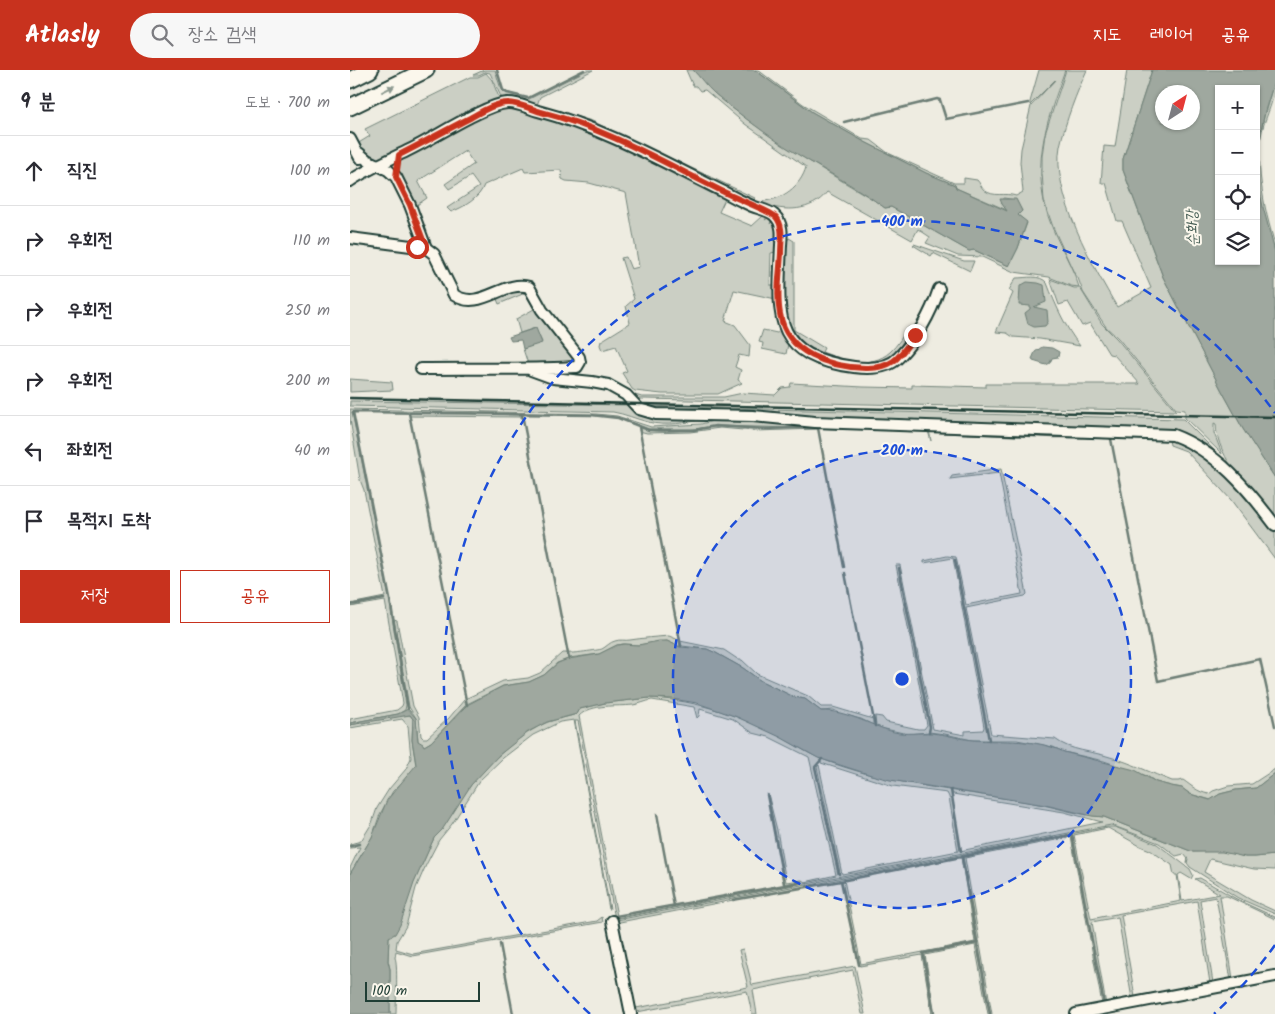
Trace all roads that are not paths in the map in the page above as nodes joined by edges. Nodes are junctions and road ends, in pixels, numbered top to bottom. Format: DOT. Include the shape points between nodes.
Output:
graph roads {
  1 [pos="370,70"];
  2 [pos="426,70"];
  3 [pos="350,80"];
  4 [pos="350,107"];
  5 [pos="350,139"];
  6 [pos="359,153"];
  7 [pos="399,155"];
  8 [pos="378,165"];
  9 [pos="396,177"];
  10 [pos="354,178"];
  11 [pos="350,238"];
  12 [pos="426,248"];
  13 [pos="939,289"];
  14 [pos="421,370"];
  15 [pos="531,370"];
  16 [pos="1275,525"];
  17 [pos="612,921"];
  18 [pos="1275,976"];
  19 [pos="631,1014"];
  20 [pos="1076,1014"];
  1 -- 3 [label="highway"];
  4 -- 2 [label="highway, one-way"];
  5 -- 6 [label="street"];
  6 -- 8 [label="street"];
  6 -- 10 [label="street" via="362,165"];
  7 -- 8 [label="street"];
  7 -- 9 [label="street"];
  7 -- 13 [label="street" via="483,111 508,103 588,126 638,148 776,217 781,228 779,295 782,321 805,352 832,363 869,368 892,363 927,318"];
  8 -- 9 [label="street"];
  8 -- 10 [label="street"];
  9 -- 12 [label="street"];
  11 -- 12 [label="street"];
  12 -- 15 [label="street" via="434,254 454,294 460,299 478,299 517,286 529,286 542,310 580,362 577,367"];
  14 -- 15 [label="street"];
  15 -- 16 [label="street" via="553,378 608,385 626,395 640,409 656,414 1173,435 1199,448 1222,466"];
  17 -- 19 [label="street"];
  18 -- 20 [label="street"];
}
